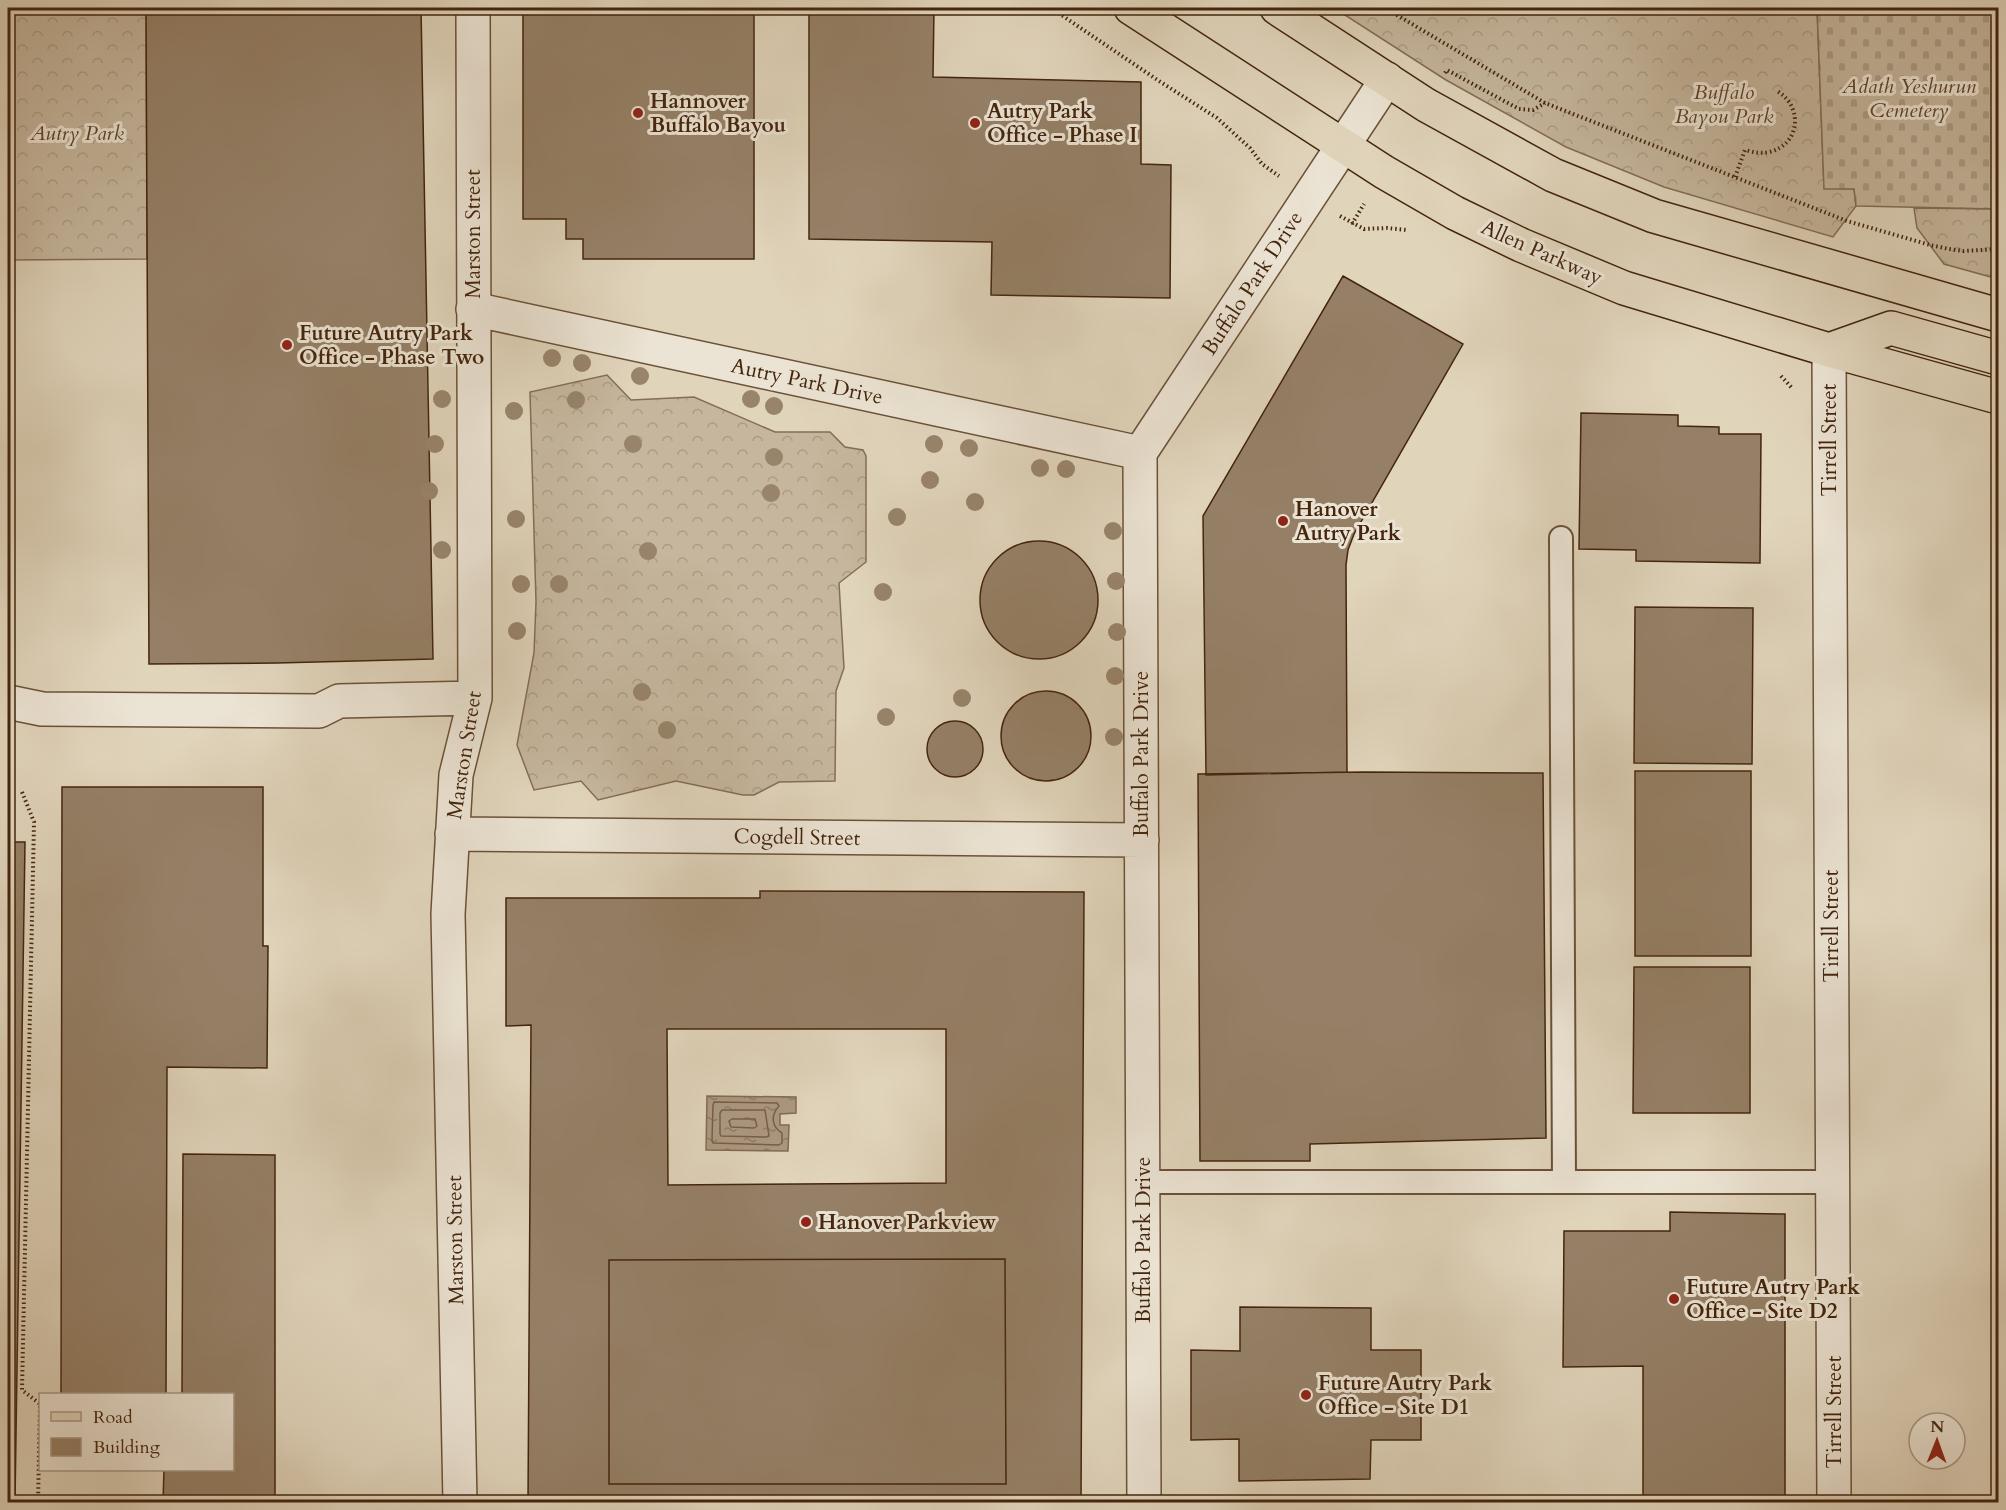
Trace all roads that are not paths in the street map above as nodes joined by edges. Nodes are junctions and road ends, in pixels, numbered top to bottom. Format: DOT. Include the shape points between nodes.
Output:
graph roads {
  1 [pos="473,8"];
  2 [pos="1131,8"];
  3 [pos="1277,8"];
  4 [pos="1387,79"];
  5 [pos="1343,145"];
  6 [pos="473,309"];
  7 [pos="1998,315"];
  8 [pos="1829,350"];
  9 [pos="1998,358"];
  10 [pos="1998,397"];
  11 [pos="1140,453"];
  12 [pos="1561,538"];
  13 [pos="475,698"];
  14 [pos="8,702"];
  15 [pos="452,834"];
  16 [pos="1142,840"];
  17 [pos="1143,1182"];
  18 [pos="1564,1182"];
  19 [pos="1833,1182"];
  20 [pos="460,1503"];
  21 [pos="1144,1503"];
  22 [pos="1834,1503"];
  1 -- 6 [label="street, Marston Street"];
  2 -- 5 [label="main road, Allen Parkway"];
  3 -- 4 [label="main road"];
  4 -- 5 [label="street, Buffalo Park Drive"];
  4 -- 7 [label="main road" via="1553,175 1654,216"];
  5 -- 8 [label="main road, Allen Parkway" via="1455,213 1531,249 1624,288"];
  5 -- 11 [label="street, Buffalo Park Drive"];
  6 -- 11 [label="street, Autry Park Drive"];
  6 -- 13 [label="street, Marston Street"];
  8 -- 9 [label="main road" via="1891,328"];
  8 -- 10 [label="main road, Allen Parkway"];
  8 -- 19 [label="street, Tirrell Street"];
  11 -- 16 [label="street, Buffalo Park Drive"];
  12 -- 18 [label="lane"];
  13 -- 14 [label="street" via="339,701 319,711 42,709"];
  13 -- 15 [label="street, Marston Street" via="456,775"];
  15 -- 16 [label="street, Cogdell Street"];
  15 -- 20 [label="street, Marston Street" via="448,914"];
  16 -- 17 [label="street, Buffalo Park Drive"];
  17 -- 18 [label="lane"];
  17 -- 21 [label="street, Buffalo Park Drive"];
  18 -- 19 [label="lane"];
  19 -- 22 [label="street, Tirrell Street"];
}
